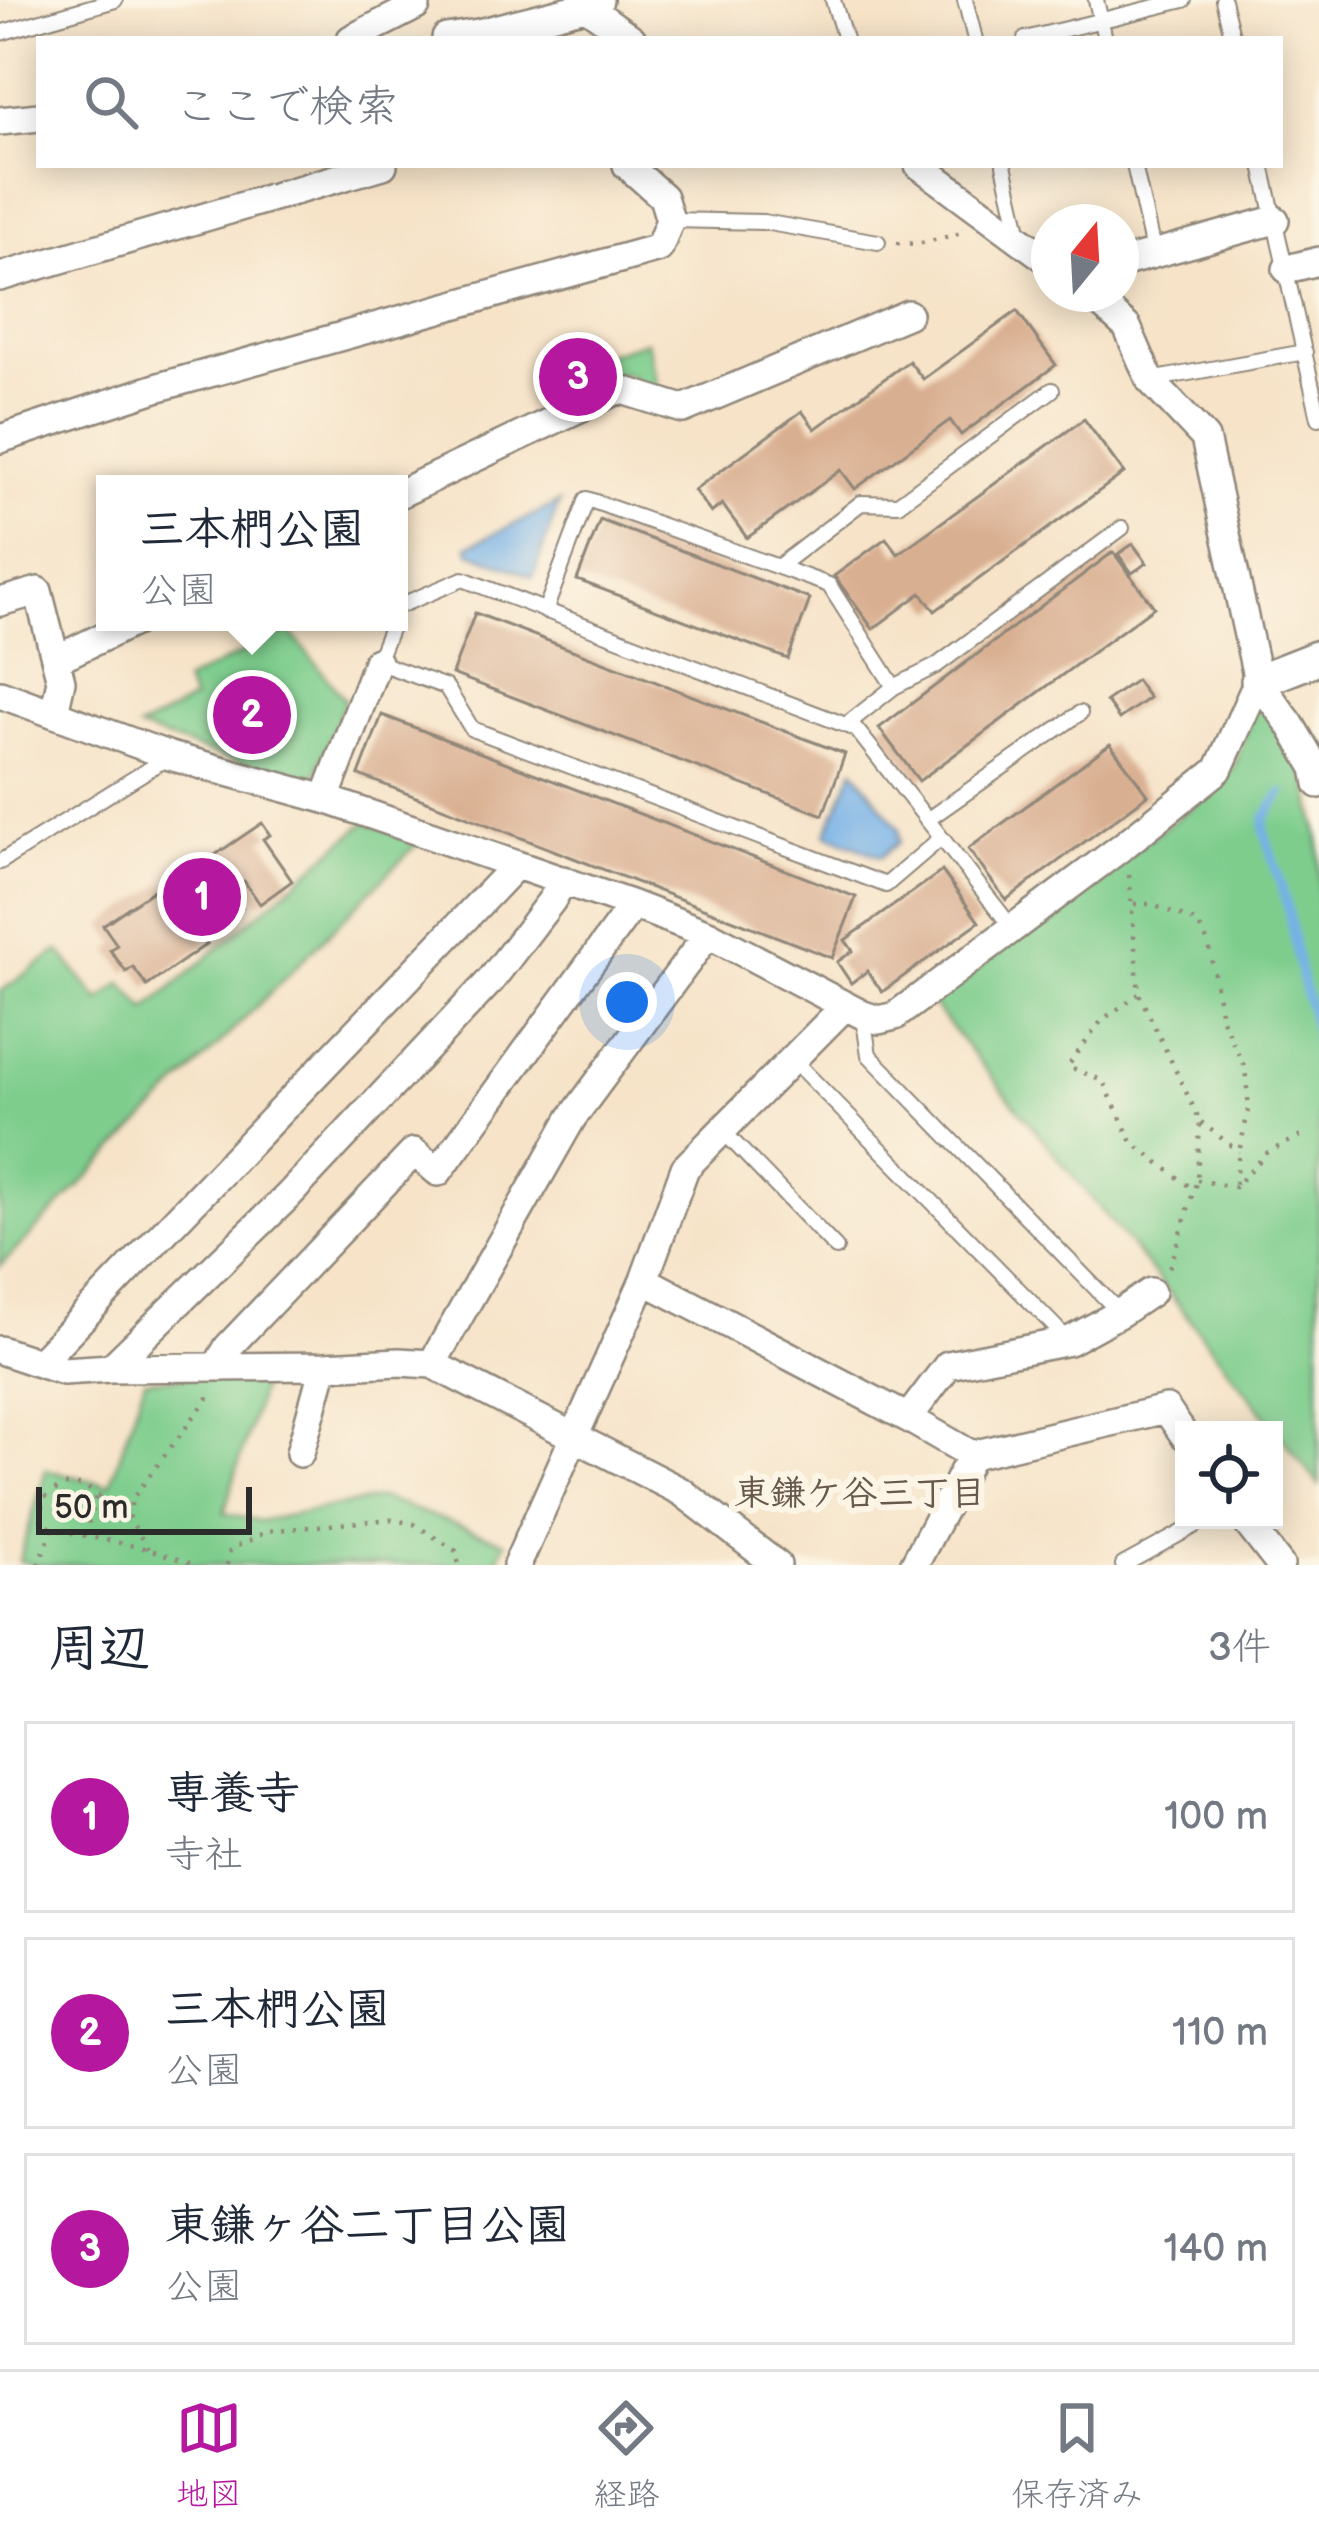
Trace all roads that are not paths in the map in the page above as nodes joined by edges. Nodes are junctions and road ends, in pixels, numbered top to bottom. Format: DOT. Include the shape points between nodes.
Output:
graph roads {
  1 [pos="115,0"];
  2 [pos="833,0"];
  3 [pos="965,0"];
  4 [pos="1096,0"];
  5 [pos="1184,0"];
  6 [pos="1223,0"];
  7 [pos="414,3"];
  8 [pos="593,3"];
  9 [pos="1100,20"];
  10 [pos="0,32"];
  11 [pos="844,35"];
  12 [pos="356,36"];
  13 [pos="445,36"];
  14 [pos="459,36"];
  15 [pos="629,36"];
  16 [pos="974,36"];
  17 [pos="1037,36"];
  18 [pos="1104,36"];
  19 [pos="1232,36"];
  20 [pos="36,117"];
  21 [pos="0,121"];
  22 [pos="373,168"];
  23 [pos="630,168"];
  24 [pos="923,168"];
  25 [pos="1005,168"];
  26 [pos="1135,168"];
  27 [pos="1263,168"];
  28 [pos="670,220"];
  29 [pos="1275,220"];
  30 [pos="1022,240"];
  31 [pos="878,242"];
  32 [pos="1031,247"];
  33 [pos="1154,254"];
  34 [pos="1139,258"];
  35 [pos="1319,261"];
  36 [pos="1287,269"];
  37 [pos="0,277"];
  38 [pos="1110,312"];
  39 [pos="908,314"];
  40 [pos="1305,352"];
  41 [pos="1150,380"];
  42 [pos="1052,390"];
  43 [pos="1319,418"];
  44 [pos="0,439"];
  45 [pos="408,490"];
  46 [pos="1122,528"];
  47 [pos="779,566"];
  48 [pos="408,601"];
  49 [pos="0,602"];
  50 [pos="545,611"];
  51 [pos="115,631"];
  52 [pos="389,631"];
  53 [pos="1319,657"];
  54 [pos="57,659"];
  55 [pos="377,662"];
  56 [pos="1258,681"];
  57 [pos="894,687"];
  58 [pos="7,704"];
  59 [pos="54,713"];
  60 [pos="1080,713"];
  61 [pos="846,725"];
  62 [pos="170,756"];
  63 [pos="1319,784"];
  64 [pos="325,799"];
  65 [pos="927,820"];
  66 [pos="941,838"];
  67 [pos="0,862"];
  68 [pos="516,865"];
  69 [pos="563,880"];
  70 [pos="633,904"];
  71 [pos="1006,920"];
  72 [pos="708,934"];
  73 [pos="854,1010"];
  74 [pos="792,1059"];
  75 [pos="722,1130"];
  76 [pos="836,1248"];
  77 [pos="644,1280"];
  78 [pos="1151,1292"];
  79 [pos="1120,1313"];
  80 [pos="1069,1341"];
  81 [pos="0,1350"];
  82 [pos="39,1363"];
  83 [pos="432,1364"];
  84 [pos="225,1366"];
  85 [pos="324,1366"];
  86 [pos="111,1368"];
  87 [pos="908,1418"];
  88 [pos="1175,1422"];
  89 [pos="573,1436"];
  90 [pos="300,1453"];
  91 [pos="972,1455"];
  92 [pos="1189,1529"];
  93 [pos="1252,1529"];
  94 [pos="517,1565"];
  95 [pos="777,1565"];
  96 [pos="914,1565"];
  97 [pos="1123,1565"];
  98 [pos="1280,1565"];
  1 -- 10 [label="lane"];
  2 -- 11 [label="lane"];
  3 -- 16 [label="lane"];
  4 -- 9 [label="lane"];
  5 -- 9 [label="lane"];
  6 -- 19 [label="lane"];
  7 -- 12 [label="street"];
  7 -- 13 [label="street"];
  8 -- 14 [label="street"];
  8 -- 15 [label="street"];
  9 -- 17 [label="lane"];
  9 -- 18 [label="lane"];
  20 -- 21 [label="street"];
  22 -- 37 [label="street"];
  23 -- 28 [label="street" via="663,197"];
  24 -- 30 [label="street"];
  25 -- 30 [label="lane"];
  26 -- 33 [label="lane"];
  27 -- 29 [label="lane"];
  28 -- 31 [label="lane" via="763,222"];
  28 -- 44 [label="street" via="659,248"];
  29 -- 33 [label="street"];
  29 -- 36 [label="lane"];
  30 -- 32 [label="street"];
  33 -- 34 [label="street"];
  35 -- 36 [label="street"];
  36 -- 40 [label="lane"];
  38 -- 41 [label="street" via="1127,327"];
  39 -- 45 [label="street" via="683,410 619,388"];
  40 -- 41 [label="lane"];
  40 -- 43 [label="lane"];
  41 -- 56 [label="street" via="1205,438"];
  42 -- 47 [label="lane" via="898,504 861,502"];
  46 -- 57 [label="lane" via="936,666"];
  47 -- 50 [label="lane" via="587,499"];
  47 -- 57 [label="lane" via="830,585"];
  48 -- 50 [label="lane" via="463,579"];
  49 -- 54 [label="street" via="38,591"];
  50 -- 61 [label="lane"];
  51 -- 54 [label="street"];
  52 -- 55 [label="lane"];
  53 -- 56 [label="street"];
  54 -- 59 [label="street"];
  55 -- 64 [label="street"];
  55 -- 66 [label="lane" via="446,687 472,729 886,885"];
  56 -- 63 [label="street"];
  56 -- 73 [label="street" via="1218,770 895,1016 879,1020"];
  57 -- 61 [label="lane"];
  58 -- 59 [label="street"];
  59 -- 62 [label="street"];
  60 -- 65 [label="lane"];
  61 -- 65 [label="lane"];
  62 -- 64 [label="street"];
  62 -- 67 [label="lane"];
  64 -- 68 [label="street"];
  65 -- 66 [label="lane"];
  66 -- 71 [label="lane"];
  68 -- 69 [label="street"];
  68 -- 82 [label="street"];
  69 -- 70 [label="street"];
  69 -- 86 [label="street" via="491,980 287,1197"];
  70 -- 72 [label="street"];
  70 -- 84 [label="street" via="437,1172 414,1152 228,1347"];
  72 -- 73 [label="street"];
  72 -- 83 [label="street" via="572,1118"];
  73 -- 74 [label="street"];
  73 -- 79 [label="lane" via="868,1055"];
  74 -- 75 [label="street"];
  74 -- 80 [label="lane"];
  75 -- 76 [label="lane"];
  75 -- 77 [label="street" via="685,1168"];
  77 -- 87 [label="street"];
  77 -- 89 [label="street"];
  78 -- 79 [label="street"];
  79 -- 80 [label="street"];
  80 -- 87 [label="street" via="947,1365"];
  81 -- 82 [label="street"];
  82 -- 86 [label="street" via="63,1371"];
  83 -- 85 [label="street"];
  83 -- 89 [label="street"];
  84 -- 85 [label="street"];
  84 -- 86 [label="street"];
  85 -- 90 [label="street"];
  87 -- 91 [label="street"];
  88 -- 91 [label="street" via="1166,1409"];
  89 -- 94 [label="street"];
  89 -- 95 [label="street" via="682,1492"];
  91 -- 96 [label="street"];
  92 -- 97 [label="lane"];
  93 -- 98 [label="street"];
}
